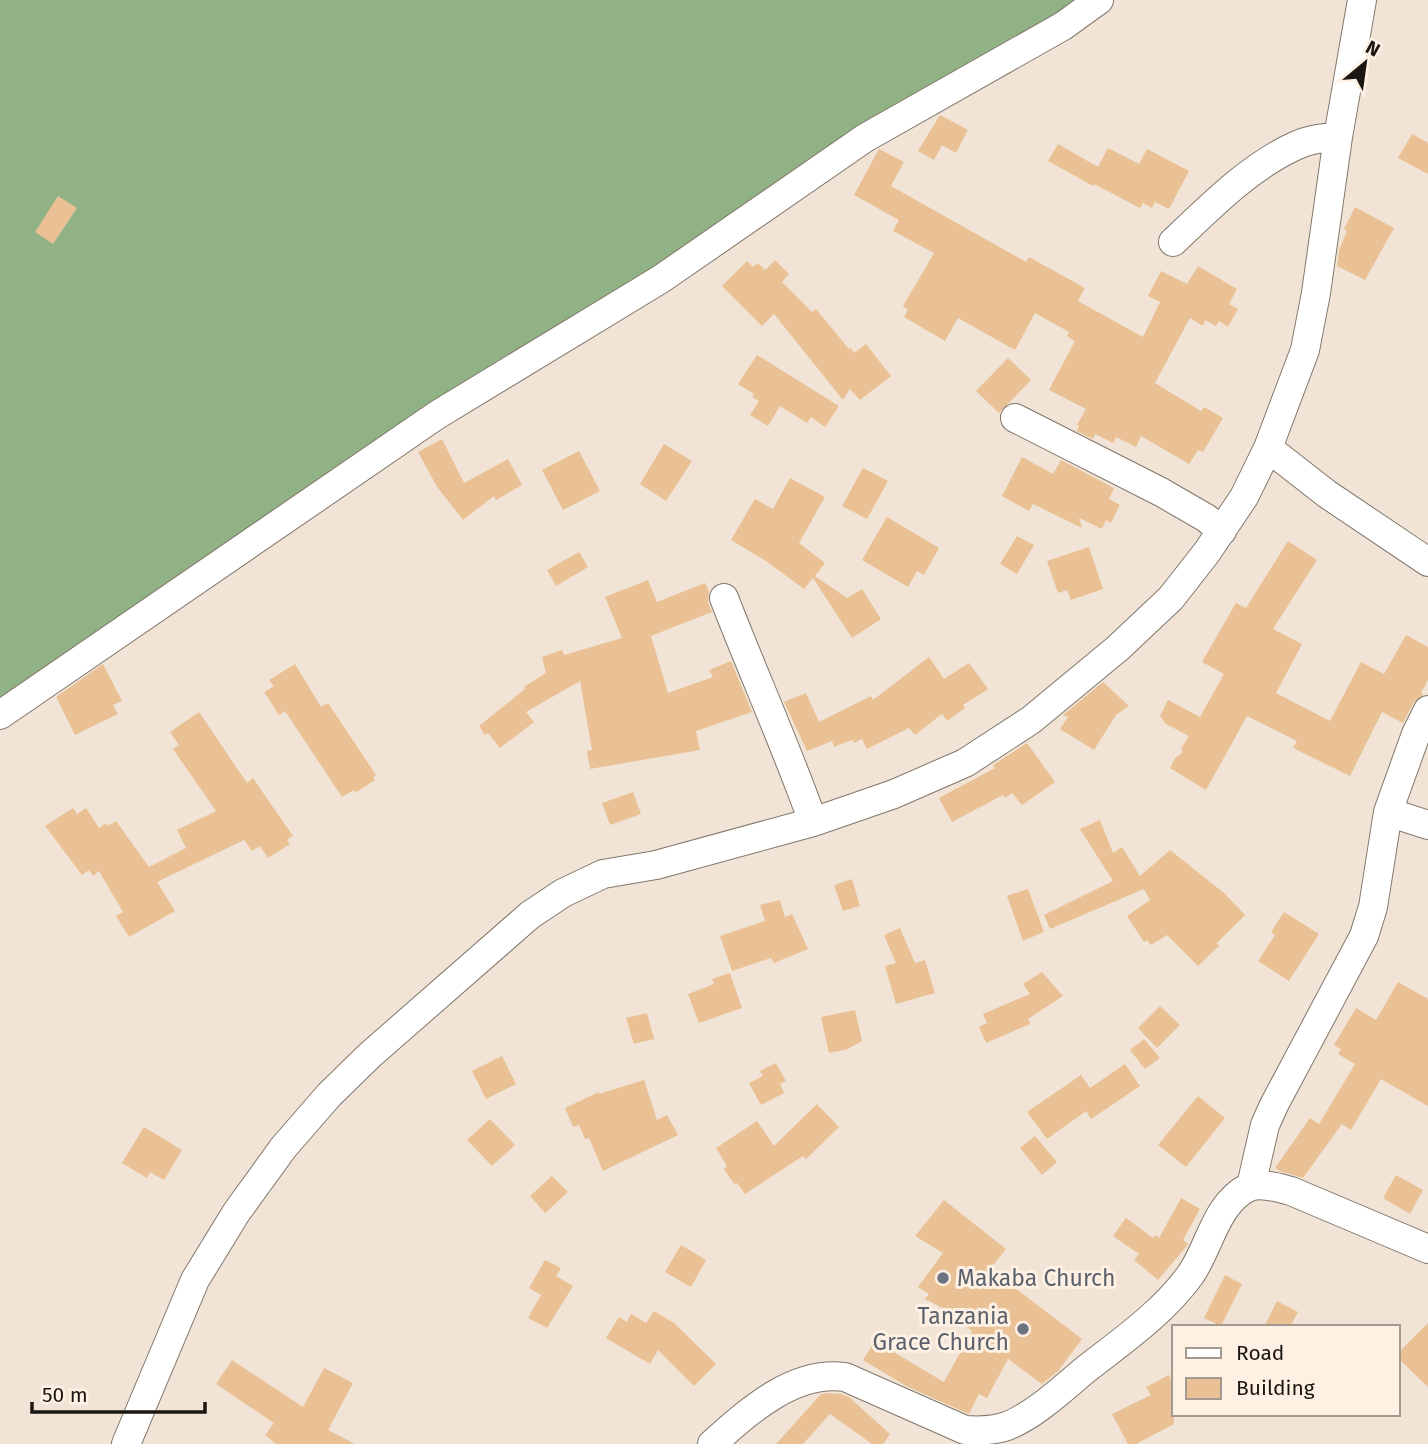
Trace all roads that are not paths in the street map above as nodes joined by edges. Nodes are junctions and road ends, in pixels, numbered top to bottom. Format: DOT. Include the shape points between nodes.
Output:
graph roads {
  1 [pos="1099,0"];
  2 [pos="1362,0"];
  3 [pos="1338,137"];
  4 [pos="1173,242"];
  5 [pos="1015,418"];
  6 [pos="1268,448"];
  7 [pos="1222,531"];
  8 [pos="1428,562"];
  9 [pos="724,598"];
  10 [pos="1428,710"];
  11 [pos="0,715"];
  12 [pos="1388,812"];
  13 [pos="813,822"];
  14 [pos="1428,825"];
  15 [pos="1251,1186"];
  16 [pos="1428,1250"];
  17 [pos="999,1435"];
  18 [pos="126,1444"];
  19 [pos="712,1444"];
  1 -- 11 [label="street" via="1063,26 865,138 661,279 437,415"];
  2 -- 3 [label="street"];
  3 -- 4 [label="street" via="1297,145 1271,160"];
  3 -- 6 [label="street" via="1305,350"];
  5 -- 7 [label="street" via="1170,497"];
  6 -- 7 [label="street"];
  6 -- 8 [label="street"];
  7 -- 13 [label="street" via="1171,598 1031,719 965,763"];
  9 -- 13 [label="street"];
  10 -- 12 [label="street"];
  12 -- 14 [label="street"];
  12 -- 15 [label="street" via="1364,936 1269,1115"];
  13 -- 18 [label="street" via="656,865 603,874 564,893 492,946 370,1055 283,1148 213,1248"];
  15 -- 16 [label="street" via="1291,1191"];
  15 -- 17 [label="street" via="1230,1201 1193,1272 1175,1294"];
  17 -- 19 [label="street" via="965,1430 845,1377 827,1375 768,1398"];
}
